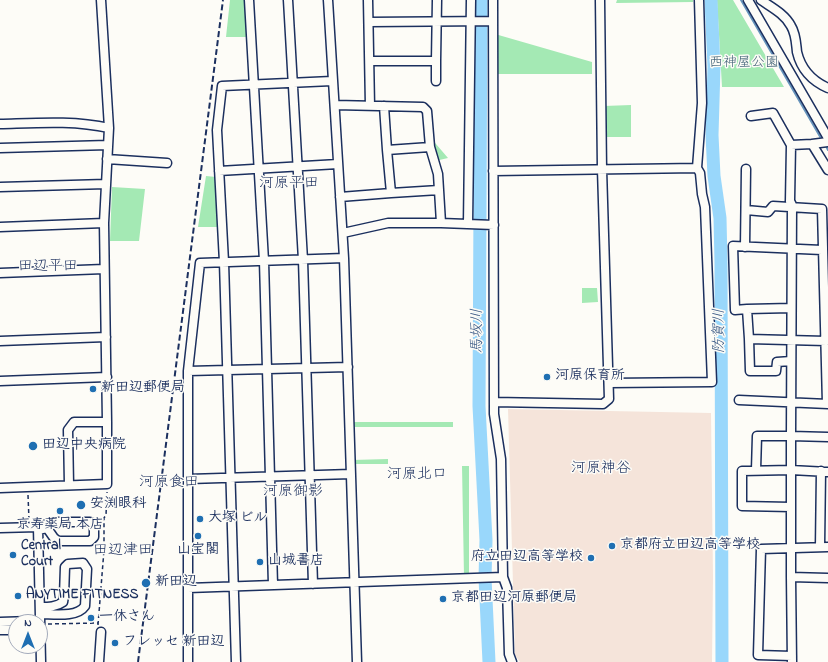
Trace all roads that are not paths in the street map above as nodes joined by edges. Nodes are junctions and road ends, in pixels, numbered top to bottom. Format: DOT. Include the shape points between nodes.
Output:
graph roads {
  1 [pos="101,0"];
  2 [pos="249,0"];
  3 [pos="288,0"];
  4 [pos="328,0"];
  5 [pos="368,0"];
  6 [pos="437,0"];
  7 [pos="471,0"];
  8 [pos="493,0"];
  9 [pos="600,0"];
  10 [pos="699,0"];
  11 [pos="748,0"];
  12 [pos="761,0"];
  13 [pos="473,21"];
  14 [pos="490,21"];
  15 [pos="369,22"];
  16 [pos="436,22"];
  17 [pos="436,60"];
  18 [pos="370,61"];
  19 [pos="332,81"];
  20 [pos="436,81"];
  21 [pos="294,83"];
  22 [pos="253,85"];
  23 [pos="828,88"];
  24 [pos="334,105"];
  25 [pos="370,106"];
  26 [pos="384,106"];
  27 [pos="751,116"];
  28 [pos="0,124"];
  29 [pos="109,128"];
  30 [pos="828,138"];
  31 [pos="828,142"];
  32 [pos="812,144"];
  33 [pos="108,145"];
  34 [pos="791,145"];
  35 [pos="430,147"];
  36 [pos="0,148"];
  37 [pos="387,150"];
  38 [pos="107,160"];
  39 [pos="167,163"];
  40 [pos="338,164"];
  41 [pos="298,166"];
  42 [pos="259,168"];
  43 [pos="697,168"];
  44 [pos="746,169"];
  45 [pos="602,170"];
  46 [pos="828,170"];
  47 [pos="219,171"];
  48 [pos="493,171"];
  49 [pos="106,184"];
  50 [pos="0,187"];
  51 [pos="439,190"];
  52 [pos="391,193"];
  53 [pos="340,197"];
  54 [pos="792,207"];
  55 [pos="746,210"];
  56 [pos="104,223"];
  57 [pos="441,223"];
  58 [pos="471,225"];
  59 [pos="492,225"];
  60 [pos="0,227"];
  61 [pos="343,233"];
  62 [pos="745,247"];
  63 [pos="792,249"];
  64 [pos="822,250"];
  65 [pos="344,258"];
  66 [pos="303,260"];
  67 [pos="264,261"];
  68 [pos="224,262"];
  69 [pos="104,269"];
  70 [pos="0,273"];
  71 [pos="791,308"];
  72 [pos="747,309"];
  73 [pos="827,317"];
  74 [pos="106,337"];
  75 [pos="749,339"];
  76 [pos="791,340"];
  77 [pos="0,341"];
  78 [pos="826,341"];
  79 [pos="791,362"];
  80 [pos="348,367"];
  81 [pos="306,368"];
  82 [pos="266,369"];
  83 [pos="227,370"];
  84 [pos="188,371"];
  85 [pos="106,377"];
  86 [pos="0,381"];
  87 [pos="609,382"];
  88 [pos="739,400"];
  89 [pos="494,402"];
  90 [pos="791,402"];
  91 [pos="828,404"];
  92 [pos="107,422"];
  93 [pos="791,436"];
  94 [pos="828,437"];
  95 [pos="756,470"];
  96 [pos="791,470"];
  97 [pos="824,471"];
  98 [pos="351,474"];
  99 [pos="310,476"];
  100 [pos="270,477"];
  101 [pos="231,478"];
  102 [pos="189,479"];
  103 [pos="69,485"];
  104 [pos="0,488"];
  105 [pos="791,507"];
  106 [pos="0,528"];
  107 [pos="38,528"];
  108 [pos="824,547"];
  109 [pos="791,548"];
  110 [pos="503,577"];
  111 [pos="791,577"];
  112 [pos="828,578"];
  113 [pos="355,583"];
  114 [pos="313,584"];
  115 [pos="273,585"];
  116 [pos="233,586"];
  117 [pos="188,588"];
  118 [pos="40,611"];
  119 [pos="101,632"];
  120 [pos="792,659"];
  121 [pos="41,662"];
  122 [pos="99,662"];
  123 [pos="188,662"];
  124 [pos="236,662"];
  125 [pos="357,662"];
  126 [pos="512,662"];
  1 -- 29 [label="street"];
  2 -- 22 [label="street"];
  3 -- 21 [label="street"];
  4 -- 19 [label="street"];
  5 -- 15 [label="street"];
  6 -- 16 [label="street"];
  7 -- 13 [label="street"];
  8 -- 14 [label="street"];
  9 -- 45 [label="street"];
  10 -- 43 [label="street" via="702,103"];
  11 -- 30 [label="street"];
  12 -- 23 [label="street" via="791,24 802,66 812,79"];
  13 -- 14 [label="street"];
  13 -- 16 [label="street"];
  13 -- 58 [label="street"];
  14 -- 48 [label="street"];
  15 -- 16 [label="street"];
  15 -- 18 [label="street"];
  16 -- 17 [label="street"];
  17 -- 18 [label="street"];
  17 -- 20 [label="street"];
  18 -- 25 [label="street"];
  19 -- 21 [label="street"];
  19 -- 24 [label="street"];
  21 -- 22 [label="street"];
  21 -- 41 [label="street"];
  22 -- 42 [label="street"];
  22 -- 47 [label="street" via="222,86 217,130"];
  24 -- 25 [label="street"];
  24 -- 40 [label="street"];
  25 -- 26 [label="street"];
  26 -- 35 [label="street" via="423,107 427,111"];
  26 -- 37 [label="street"];
  27 -- 34 [label="street" via="773,113"];
  28 -- 29 [label="street" via="66,123"];
  29 -- 33 [label="street"];
  31 -- 32 [label="street"];
  32 -- 34 [label="street"];
  32 -- 46 [label="street"];
  33 -- 36 [label="street"];
  33 -- 38 [label="street"];
  34 -- 54 [label="street"];
  35 -- 37 [label="street"];
  35 -- 51 [label="street" via="438,174"];
  37 -- 52 [label="street"];
  38 -- 39 [label="street"];
  38 -- 49 [label="street"];
  40 -- 41 [label="street"];
  40 -- 53 [label="street"];
  41 -- 42 [label="street"];
  41 -- 66 [label="street"];
  42 -- 47 [label="street"];
  42 -- 67 [label="street"];
  43 -- 45 [label="street"];
  43 -- 87 [label="street" via="705,207 712,382"];
  44 -- 55 [label="street"];
  45 -- 48 [label="street"];
  45 -- 87 [label="street"];
  47 -- 68 [label="street"];
  48 -- 59 [label="street"];
  49 -- 50 [label="street"];
  49 -- 56 [label="street"];
  51 -- 52 [label="street"];
  51 -- 57 [label="street"];
  52 -- 53 [label="street"];
  53 -- 61 [label="street"];
  54 -- 55 [label="street" via="773,206 768,212"];
  54 -- 63 [label="street"];
  54 -- 64 [label="street" via="822,209"];
  55 -- 62 [label="street"];
  56 -- 60 [label="street"];
  56 -- 69 [label="street"];
  57 -- 58 [label="street"];
  57 -- 61 [label="street" via="388,223"];
  58 -- 59 [label="street"];
  59 -- 89 [label="street"];
  61 -- 65 [label="street"];
  62 -- 63 [label="street"];
  62 -- 72 [label="street" via="732,246 735,310"];
  63 -- 64 [label="street"];
  63 -- 71 [label="street"];
  64 -- 73 [label="street"];
  65 -- 66 [label="street"];
  65 -- 80 [label="street"];
  66 -- 67 [label="street"];
  66 -- 81 [label="street"];
  67 -- 68 [label="street"];
  67 -- 82 [label="street"];
  68 -- 83 [label="street"];
  68 -- 84 [label="street" via="200,263"];
  69 -- 70 [label="street"];
  69 -- 74 [label="street"];
  71 -- 72 [label="street"];
  71 -- 76 [label="street"];
  72 -- 75 [label="street"];
  73 -- 78 [label="street"];
  74 -- 77 [label="street"];
  74 -- 85 [label="street"];
  75 -- 76 [label="street"];
  75 -- 79 [label="street" via="750,371 776,371 777,362"];
  76 -- 78 [label="street"];
  76 -- 79 [label="street"];
  78 -- 91 [label="street"];
  79 -- 90 [label="street"];
  80 -- 81 [label="street"];
  80 -- 98 [label="street"];
  81 -- 82 [label="street"];
  81 -- 99 [label="street"];
  82 -- 83 [label="street"];
  82 -- 100 [label="street"];
  83 -- 84 [label="street"];
  83 -- 101 [label="street"];
  84 -- 102 [label="street"];
  85 -- 86 [label="street"];
  85 -- 92 [label="street"];
  87 -- 89 [label="street" via="609,399 603,404"];
  88 -- 90 [label="street"];
  89 -- 110 [label="street" via="501,459"];
  90 -- 91 [label="street"];
  90 -- 93 [label="street"];
  92 -- 103 [label="street" via="74,422 68,430"];
  92 -- 103 [label="street" via="106,484"];
  93 -- 94 [label="street"];
  93 -- 95 [label="street" via="757,436"];
  93 -- 96 [label="street"];
  95 -- 96 [label="street"];
  95 -- 105 [label="street" via="742,471 742,506"];
  96 -- 97 [label="street"];
  96 -- 105 [label="street"];
  97 -- 108 [label="street"];
  98 -- 99 [label="street"];
  98 -- 113 [label="street"];
  99 -- 100 [label="street"];
  99 -- 114 [label="street"];
  100 -- 101 [label="street"];
  100 -- 115 [label="street"];
  101 -- 102 [label="street"];
  101 -- 116 [label="street"];
  102 -- 117 [label="street"];
  103 -- 104 [label="street"];
  105 -- 109 [label="street"];
  106 -- 107 [label="street"];
  107 -- 107 [label="street" via="54,522 90,522 94,524 94,537 90,541 58,541 47,528"];
  107 -- 118 [label="street"];
  108 -- 109 [label="street"];
  109 -- 111 [label="street"];
  109 -- 120 [label="street" via="761,549 758,655"];
  110 -- 113 [label="street"];
  110 -- 126 [label="street" via="507,588 509,654"];
  111 -- 112 [label="street"];
  111 -- 120 [label="street"];
  113 -- 114 [label="street"];
  113 -- 125 [label="street"];
  114 -- 115 [label="street"];
  115 -- 116 [label="street"];
  116 -- 117 [label="street"];
  116 -- 124 [label="street"];
  117 -- 123 [label="street"];
  118 -- 118 [label="street" via="63,602 64,567 68,564 83,563 87,569 83,610 72,614"];
  118 -- 121 [label="street"];
  119 -- 122 [label="street"];
}
